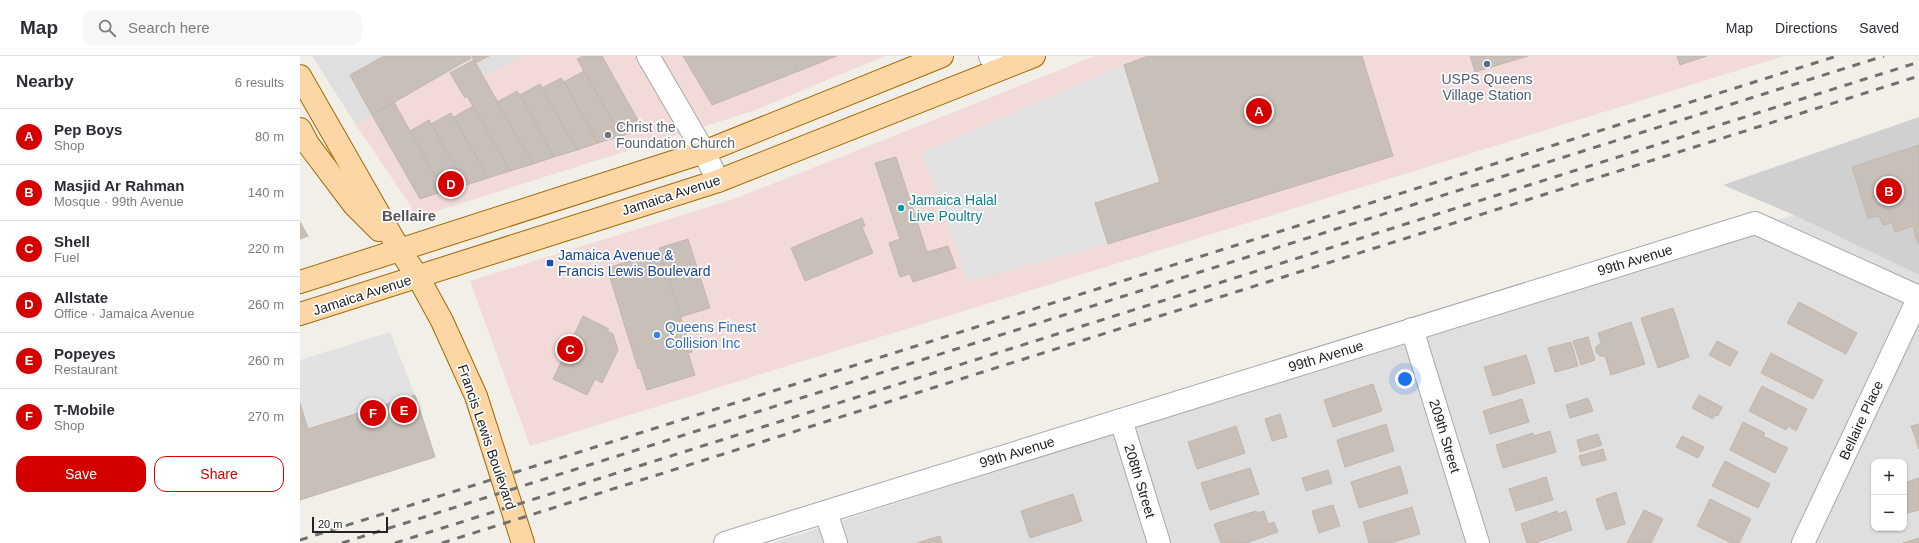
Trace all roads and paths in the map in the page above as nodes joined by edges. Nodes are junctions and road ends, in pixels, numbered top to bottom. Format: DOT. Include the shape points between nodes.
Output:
graph roads {
  1 [pos="648,56"];
  2 [pos="942,56"];
  3 [pos="1034,56"];
  4 [pos="994,63"];
  5 [pos="300,76"];
  6 [pos="300,129"];
  7 [pos="704,152"];
  8 [pos="718,180"];
  9 [pos="399,250"];
  10 [pos="418,277"];
  11 [pos="300,282"];
  12 [pos="1919,297"];
  13 [pos="300,314"];
  14 [pos="1412,329"];
  15 [pos="1121,420"];
  16 [pos="826,512"];
  17 [pos="523,543"];
  18 [pos="725,543"];
  19 [pos="836,543"];
  20 [pos="1159,543"];
  21 [pos="1478,543"];
  22 [pos="1803,543"];
  1 -- 7 [label="street"];
  2 -- 7 [label="main road"];
  3 -- 4 [label="main road, Jamaica Avenue"];
  4 -- 8 [label="main road, Jamaica Avenue"];
  5 -- 9 [label="main road, Francis Lewis Boulevard"];
  6 -- 9 [label="main road, Francis Lewis Boulevard" via="308,144 354,205"];
  7 -- 8 [label="street"];
  7 -- 9 [label="main road"];
  8 -- 10 [label="main road, Jamaica Avenue"];
  9 -- 10 [label="main road, Francis Lewis Boulevard"];
  9 -- 11 [label="main road"];
  10 -- 13 [label="main road, Jamaica Avenue"];
  10 -- 17 [label="main road, Francis Lewis Boulevard" via="476,396"];
  12 -- 14 [label="street, 99th Avenue" via="1755,223"];
  12 -- 22 [label="street, Bellaire Place"];
  14 -- 15 [label="street, 99th Avenue"];
  14 -- 21 [label="street, 209th Street"];
  15 -- 16 [label="street, 99th Avenue"];
  15 -- 20 [label="street, 208th Street"];
  16 -- 18 [label="street, 99th Avenue"];
  16 -- 19 [label="street"];
}
